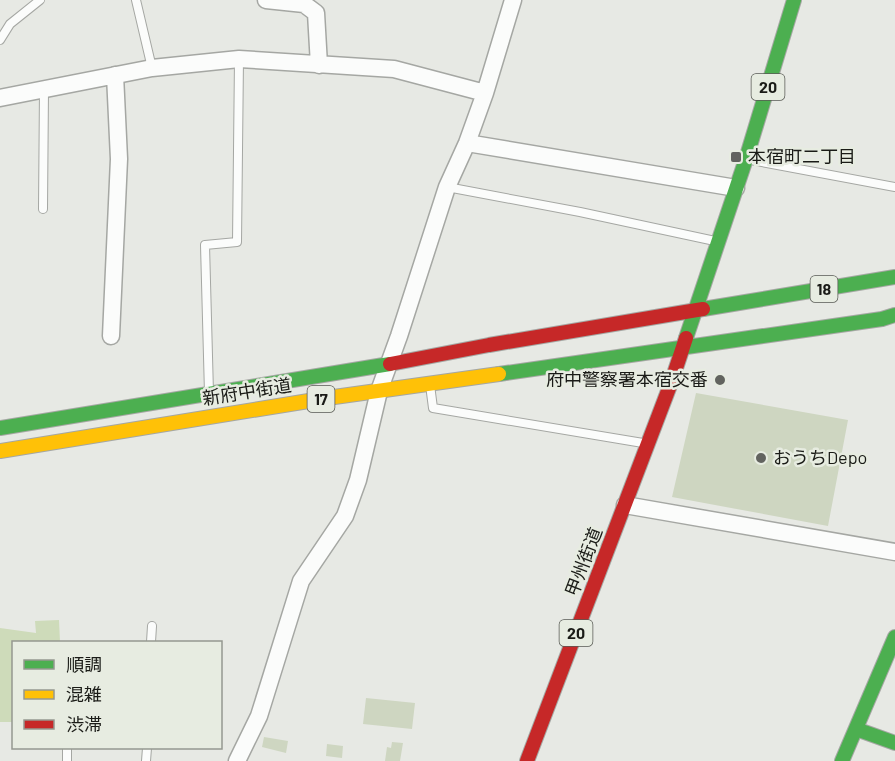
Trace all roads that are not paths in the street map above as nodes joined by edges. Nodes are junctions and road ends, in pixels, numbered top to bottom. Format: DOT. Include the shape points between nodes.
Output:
graph roads {
  1 [pos="40,0"];
  2 [pos="136,0"];
  3 [pos="266,0"];
  4 [pos="513,0"];
  5 [pos="794,0"];
  6 [pos="0,40"];
  7 [pos="239,59"];
  8 [pos="319,65"];
  9 [pos="152,68"];
  10 [pos="115,75"];
  11 [pos="44,89"];
  12 [pos="485,93"];
  13 [pos="0,98"];
  14 [pos="467,143"];
  15 [pos="746,159"];
  16 [pos="447,187"];
  17 [pos="895,187"];
  18 [pos="736,188"];
  19 [pos="43,209"];
  20 [pos="717,246"];
  21 [pos="895,277"];
  22 [pos="695,311"];
  23 [pos="895,315"];
  24 [pos="111,336"];
  25 [pos="683,348"];
  26 [pos="388,364"];
  27 [pos="429,383"];
  28 [pos="379,391"];
  29 [pos="209,394"];
  30 [pos="0,428"];
  31 [pos="649,444"];
  32 [pos="0,450"];
  33 [pos="626,505"];
  34 [pos="895,552"];
  35 [pos="152,626"];
  36 [pos="895,637"];
  37 [pos="151,641"];
  38 [pos="856,729"];
  39 [pos="895,743"];
  40 [pos="237,761"];
  41 [pos="527,761"];
  42 [pos="842,761"];
  1 -- 6 [label="lane" via="10,24"];
  2 -- 9 [label="lane"];
  3 -- 8 [label="street" via="304,4 316,13"];
  4 -- 12 [label="street"];
  5 -- 15 [label="main road, 20"];
  7 -- 8 [label="street"];
  7 -- 9 [label="street"];
  7 -- 29 [label="lane" via="237,243 205,245"];
  8 -- 12 [label="street" via="394,69"];
  9 -- 10 [label="street"];
  10 -- 11 [label="street"];
  10 -- 24 [label="street" via="119,159"];
  11 -- 13 [label="street"];
  11 -- 19 [label="lane"];
  12 -- 14 [label="street"];
  14 -- 16 [label="street"];
  14 -- 18 [label="street"];
  15 -- 17 [label="lane"];
  15 -- 18 [label="main road, 20"];
  16 -- 20 [label="lane" via="580,212"];
  16 -- 26 [label="street"];
  18 -- 20 [label="main road, 20"];
  20 -- 22 [label="main road, 20"];
  21 -- 22 [label="main road, 18"];
  22 -- 25 [label="main road, 20"];
  22 -- 26 [label="main road, 新府中街道 / 17"];
  23 -- 25 [label="main road, 18"];
  25 -- 27 [label="main road, 新府中街道 / 17"];
  25 -- 31 [label="main road, 甲州街道 / 20"];
  26 -- 28 [label="street"];
  26 -- 29 [label="main road, 新府中街道 / 17"];
  27 -- 28 [label="main road, 新府中街道 / 17"];
  27 -- 31 [label="lane" via="432,408"];
  28 -- 32 [label="main road, 新府中街道 / 17"];
  28 -- 40 [label="street" via="358,480 345,516 301,581 259,716"];
  29 -- 30 [label="main road, 新府中街道 / 17"];
  31 -- 33 [label="main road, 甲州街道 / 20"];
  33 -- 34 [label="street"];
  33 -- 41 [label="main road, 甲州街道 / 20"];
  35 -- 37 [label="lane"];
  36 -- 38 [label="main road"];
  38 -- 39 [label="main road"];
  38 -- 42 [label="main road"];
}
